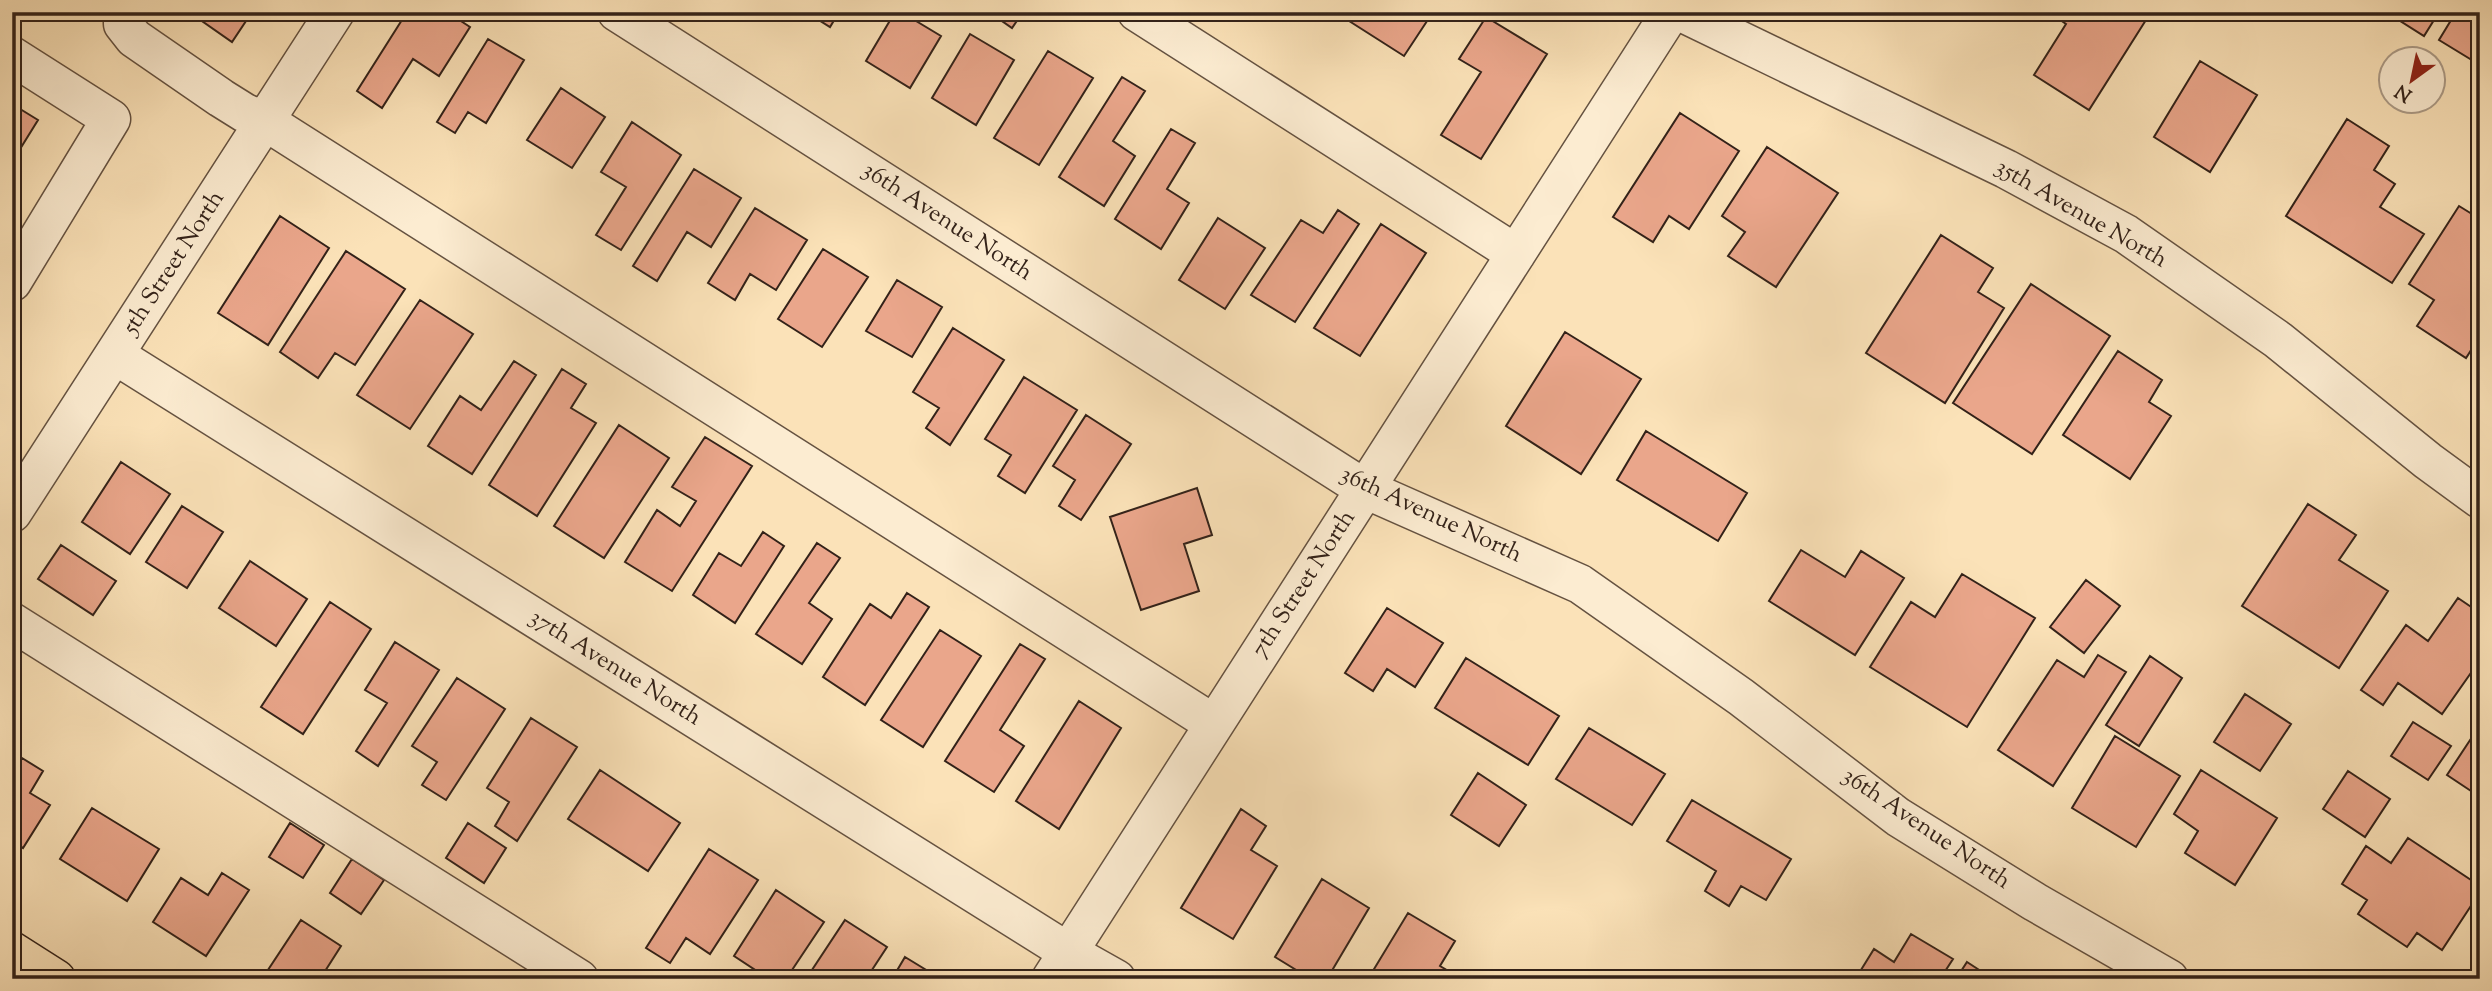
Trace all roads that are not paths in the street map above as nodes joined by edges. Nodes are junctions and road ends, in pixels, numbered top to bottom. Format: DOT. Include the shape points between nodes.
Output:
graph roads {
  1 [pos="123,12"];
  2 [pos="335,12"];
  3 [pos="617,12"];
  4 [pos="1137,12"];
  5 [pos="1671,12"];
  6 [pos="1681,12"];
  7 [pos="12,56"];
  8 [pos="265,121"];
  9 [pos="1516,254"];
  10 [pos="12,282"];
  11 [pos="114,355"];
  12 [pos="1365,489"];
  13 [pos="2480,499"];
  14 [pos="12,513"];
  15 [pos="12,622"];
  16 [pos="1214,724"];
  17 [pos="12,951"];
  18 [pos="1060,965"];
  19 [pos="56,979"];
  20 [pos="579,979"];
  21 [pos="1116,979"];
  22 [pos="2169,979"];
  1 -- 8 [label="street" via="124,24 134,38 221,98"];
  2 -- 8 [label="street, 5th Street North"];
  3 -- 12 [label="street, 36th Avenue North"];
  4 -- 9 [label="street"];
  5 -- 9 [label="street, 7th Street North"];
  6 -- 13 [label="street, 35th Avenue North" via="2006,169 2126,234 2278,341"];
  7 -- 10 [label="street" via="111,119"];
  8 -- 11 [label="street, 5th Street North"];
  8 -- 16 [label="street"];
  9 -- 12 [label="street, 7th Street North"];
  11 -- 14 [label="street, 5th Street North"];
  11 -- 18 [label="street, 37th Avenue North"];
  12 -- 16 [label="street, 7th Street North"];
  12 -- 22 [label="street, 36th Avenue North" via="1580,584 1741,697 1898,817"];
  15 -- 20 [label="street"];
  16 -- 18 [label="street, 7th Street North"];
  17 -- 19 [label="main road"];
  18 -- 21 [label="street, 37th Avenue North"];
}
